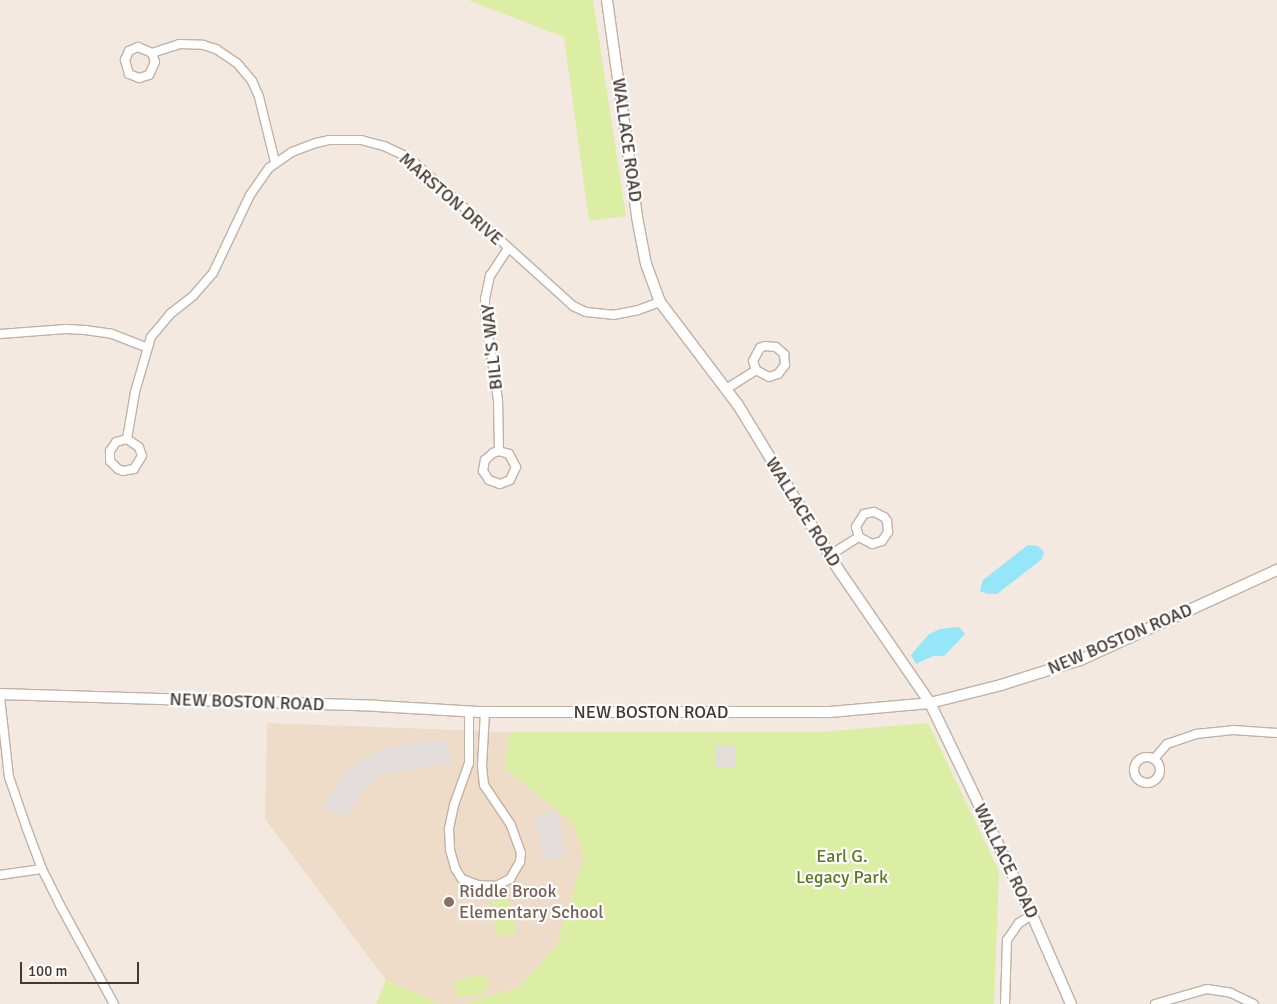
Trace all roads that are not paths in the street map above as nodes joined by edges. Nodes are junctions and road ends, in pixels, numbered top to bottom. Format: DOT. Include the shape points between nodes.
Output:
graph roads {
  1 [pos="606,0"];
  2 [pos="152,53"];
  3 [pos="275,162"];
  4 [pos="508,248"];
  5 [pos="660,302"];
  6 [pos="0,334"];
  7 [pos="146,347"];
  8 [pos="756,370"];
  9 [pos="726,390"];
  10 [pos="127,439"];
  11 [pos="499,452"];
  12 [pos="859,537"];
  13 [pos="830,555"];
  14 [pos="1277,570"];
  15 [pos="0,696"];
  16 [pos="930,702"];
  17 [pos="469,712"];
  18 [pos="485,712"];
  19 [pos="1277,733"];
  20 [pos="1154,759"];
  21 [pos="42,869"];
  22 [pos="0,875"];
  23 [pos="1032,915"];
  24 [pos="114,1004"];
  25 [pos="1005,1004"];
  26 [pos="1071,1004"];
  27 [pos="1155,1004"];
  28 [pos="1254,1004"];
  1 -- 5 [label="street, WALLACE ROAD" via="639,227 646,264"];
  2 -- 2 [label="street" via="143,48 134,49 126,55 126,70 134,77 144,78 155,62"];
  2 -- 3 [label="street" via="179,44 203,45 216,49 237,63 252,81 259,97"];
  3 -- 4 [label="street, MARSTON DRIVE" via="303,147 329,140 361,140 389,148 416,164"];
  3 -- 7 [label="street, MARSTON DRIVE" via="256,185 204,286 160,325"];
  4 -- 5 [label="street, MARSTON DRIVE" via="563,299 586,312 613,315"];
  4 -- 11 [label="street, BILL'S WAY" via="490,276 485,299 498,400"];
  5 -- 9 [label="street, WALLACE ROAD"];
  6 -- 7 [label="street" via="66,328 112,334"];
  7 -- 10 [label="street, MARSTON DRIVE"];
  8 -- 8 [label="street" via="754,356 760,348 776,346 784,354 784,365 778,374 764,376"];
  8 -- 9 [label="street"];
  9 -- 13 [label="street, WALLACE ROAD"];
  10 -- 10 [label="street" via="116,442 110,451 110,461 123,471 134,469 142,456 139,446"];
  11 -- 11 [label="street" via="493,452 485,460 483,471 489,480 500,484 510,480 516,467 509,454"];
  12 -- 12 [label="street" via="867,544 882,541 889,527 884,517 874,512 864,514 856,527"];
  12 -- 13 [label="street"];
  13 -- 16 [label="street, WALLACE ROAD"];
  14 -- 16 [label="street, NEW BOSTON ROAD" via="1080,660 1001,685"];
  15 -- 17 [label="street, NEW BOSTON ROAD" via="377,706"];
  15 -- 21 [label="street" via="9,776"];
  16 -- 18 [label="street, NEW BOSTON ROAD" via="830,712"];
  16 -- 23 [label="street, WALLACE ROAD"];
  17 -- 18 [label="street, NEW BOSTON ROAD"];
  17 -- 18 [label="street" via="469,763 454,805 449,829 450,850 462,879 478,885 496,886 510,879 520,862 521,853 511,825 484,785"];
  19 -- 20 [label="street" via="1233,730 1196,734 1167,744"];
  21 -- 22 [label="street"];
  21 -- 24 [label="street"];
  23 -- 25 [label="street" via="1019,923 1007,940"];
  23 -- 26 [label="street, WALLACE ROAD"];
  27 -- 28 [label="street" via="1207,989 1231,993"];
}
